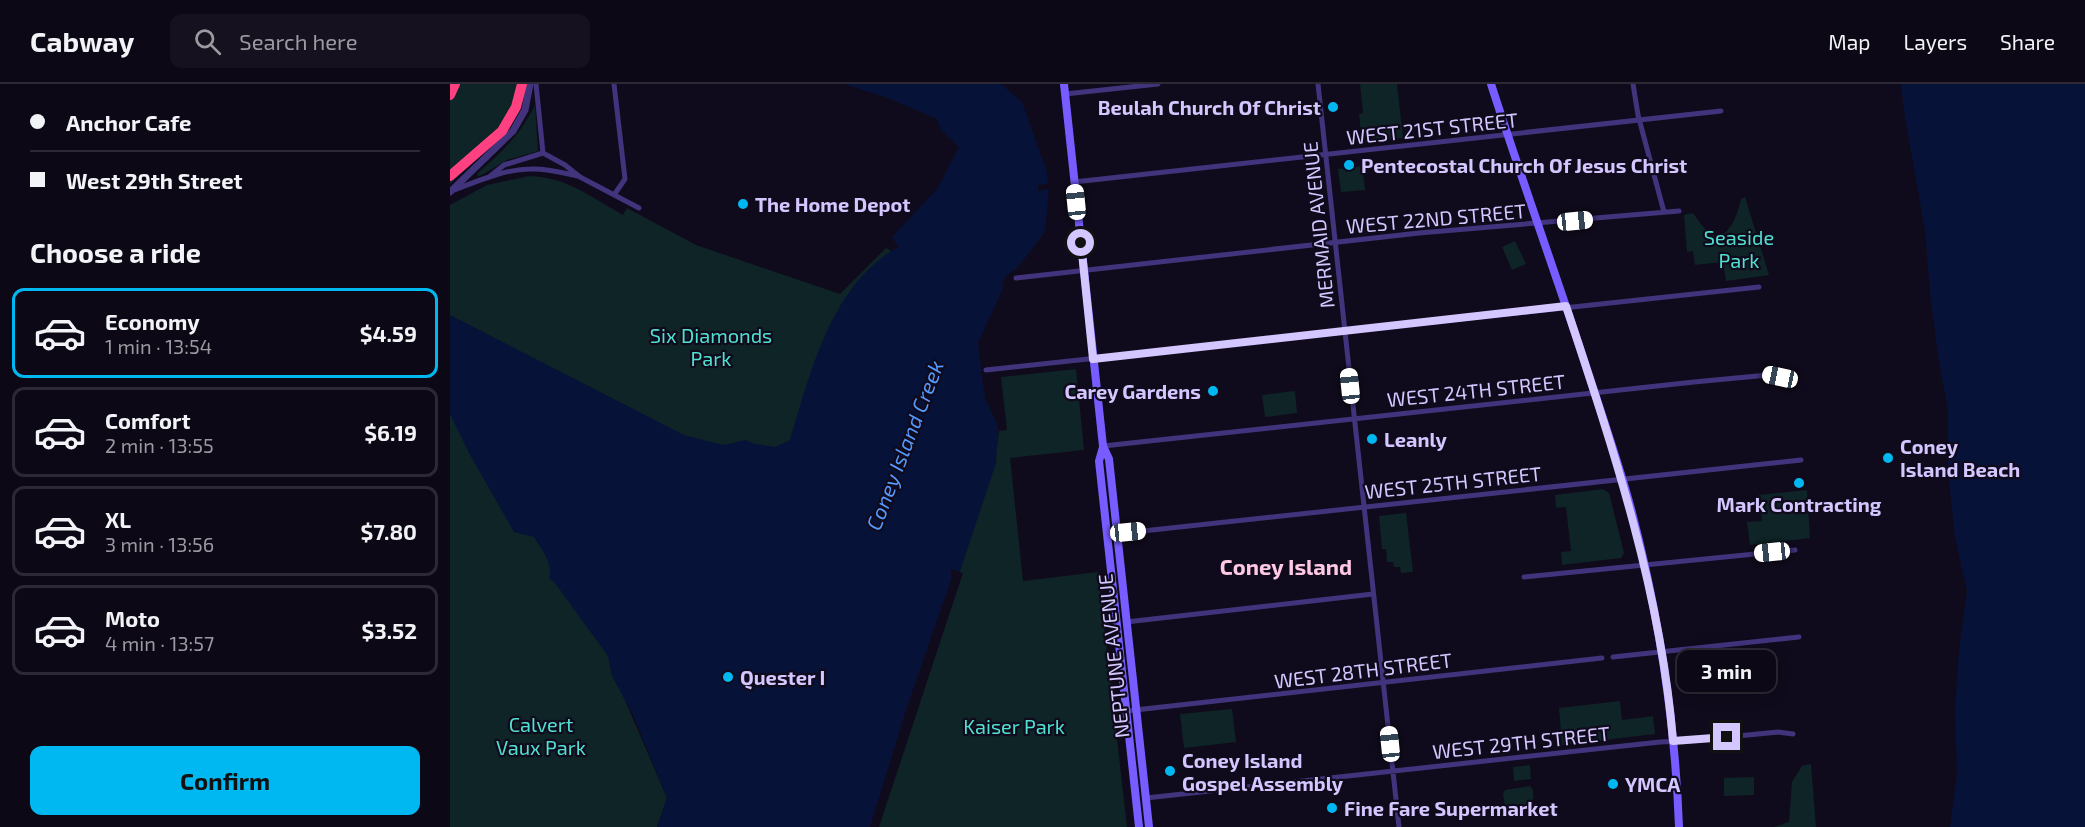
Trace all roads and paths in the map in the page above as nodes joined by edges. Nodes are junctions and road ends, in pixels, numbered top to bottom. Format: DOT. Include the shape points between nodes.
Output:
graph roads {
  1 [pos="455,84"];
  2 [pos="522,84"];
  3 [pos="530,84"];
  4 [pos="537,84"];
  5 [pos="614,84"];
  6 [pos="1064,84"];
  7 [pos="1158,84"];
  8 [pos="1318,84"];
  9 [pos="1491,84"];
  10 [pos="1633,84"];
  11 [pos="450,94"];
  12 [pos="1065,94"];
  13 [pos="1721,111"];
  14 [pos="1639,120"];
  15 [pos="1508,134"];
  16 [pos="543,153"];
  17 [pos="1325,155"];
  18 [pos="450,176"];
  19 [pos="489,177"];
  20 [pos="580,177"];
  21 [pos="1074,182"];
  22 [pos="452,191"];
  23 [pos="614,195"];
  24 [pos="639,208"];
  25 [pos="1679,211"];
  26 [pos="1664,213"];
  27 [pos="1537,223"];
  28 [pos="1335,243"];
  29 [pos="1083,270"];
  30 [pos="1016,278"];
  31 [pos="1759,286"];
  32 [pos="1566,306"];
  33 [pos="1344,331"];
  34 [pos="1093,359"];
  35 [pos="986,370"];
  36 [pos="1780,377"];
  37 [pos="1594,393"];
  38 [pos="1354,419"];
  39 [pos="1103,446"];
  40 [pos="1801,460"];
  41 [pos="1622,478"];
  42 [pos="1364,507"];
  43 [pos="1112,534"];
  44 [pos="1795,550"];
  45 [pos="1644,565"];
  46 [pos="1524,577"];
  47 [pos="1373,594"];
  48 [pos="1126,622"];
  49 [pos="1799,637"];
  50 [pos="1661,652"];
  51 [pos="1612,657"];
  52 [pos="1602,658"];
  53 [pos="1383,682"];
  54 [pos="1131,710"];
  55 [pos="1793,734"];
  56 [pos="1673,741"];
  57 [pos="1392,771"];
  58 [pos="1146,798"];
  59 [pos="1139,827"];
  60 [pos="1149,827"];
  61 [pos="1399,827"];
  62 [pos="1679,827"];
  1 -- 11 [label="highway"];
  2 -- 18 [label="highway" via="516,107 502,131"];
  3 -- 22 [label="street" via="525,110 513,131"];
  4 -- 16 [label="street"];
  5 -- 23 [label="street" via="625,179"];
  6 -- 12 [label="main road, NEPTUNE AVENUE"];
  7 -- 12 [label="street"];
  8 -- 17 [label="street, MERMAID AVENUE"];
  9 -- 15 [label="main road"];
  10 -- 14 [label="street"];
  12 -- 21 [label="main road, NEPTUNE AVENUE"];
  13 -- 14 [label="street, WEST 21ST STREET"];
  14 -- 15 [label="street, WEST 21ST STREET"];
  14 -- 26 [label="street"];
  15 -- 17 [label="street, WEST 21ST STREET"];
  15 -- 27 [label="main road"];
  16 -- 19 [label="street" via="504,165"];
  16 -- 20 [label="street"];
  17 -- 21 [label="street, WEST 21ST STREET"];
  17 -- 28 [label="street, MERMAID AVENUE"];
  19 -- 20 [label="street" via="532,168"];
  19 -- 22 [label="street"];
  20 -- 23 [label="street"];
  21 -- 29 [label="main road, NEPTUNE AVENUE"];
  23 -- 24 [label="street"];
  25 -- 26 [label="street, WEST 22ND STREET"];
  26 -- 27 [label="street, WEST 22ND STREET"];
  27 -- 28 [label="street, WEST 22ND STREET"];
  27 -- 32 [label="main road"];
  28 -- 29 [label="street, WEST 22ND STREET"];
  28 -- 33 [label="street, MERMAID AVENUE"];
  29 -- 30 [label="street, WEST 22ND STREET"];
  29 -- 34 [label="main road, NEPTUNE AVENUE"];
  31 -- 32 [label="street"];
  32 -- 33 [label="street"];
  32 -- 37 [label="main road"];
  33 -- 34 [label="street"];
  33 -- 38 [label="street, MERMAID AVENUE"];
  34 -- 35 [label="street"];
  34 -- 39 [label="main road, NEPTUNE AVENUE"];
  36 -- 37 [label="street, WEST 24TH STREET" via="1768,375"];
  37 -- 38 [label="street, WEST 24TH STREET"];
  37 -- 41 [label="main road"];
  38 -- 39 [label="street, WEST 24TH STREET"];
  38 -- 42 [label="street, MERMAID AVENUE"];
  39 -- 43 [label="main road, NEPTUNE AVENUE" via="1109,459"];
  40 -- 41 [label="street, WEST 25TH STREET"];
  41 -- 42 [label="street, WEST 25TH STREET"];
  41 -- 45 [label="main road"];
  42 -- 43 [label="street, WEST 25TH STREET"];
  42 -- 47 [label="street, MERMAID AVENUE"];
  43 -- 48 [label="main road, NEPTUNE AVENUE"];
  43 -- 54 [label="main road, NEPTUNE AVENUE"];
  44 -- 45 [label="street"];
  45 -- 46 [label="street"];
  45 -- 50 [label="main road"];
  47 -- 48 [label="street"];
  47 -- 53 [label="street, MERMAID AVENUE"];
  48 -- 54 [label="main road, NEPTUNE AVENUE"];
  49 -- 50 [label="street"];
  50 -- 51 [label="street"];
  50 -- 56 [label="main road"];
  52 -- 53 [label="street, WEST 28TH STREET"];
  53 -- 54 [label="street, WEST 28TH STREET"];
  53 -- 57 [label="street, MERMAID AVENUE"];
  54 -- 58 [label="main road, NEPTUNE AVENUE"];
  54 -- 59 [label="main road, NEPTUNE AVENUE"];
  55 -- 56 [label="street, WEST 29TH STREET"];
  56 -- 57 [label="street, WEST 29TH STREET"];
  56 -- 62 [label="main road"];
  57 -- 58 [label="street, WEST 29TH STREET"];
  57 -- 61 [label="street, MERMAID AVENUE"];
  58 -- 60 [label="main road, NEPTUNE AVENUE"];
}
